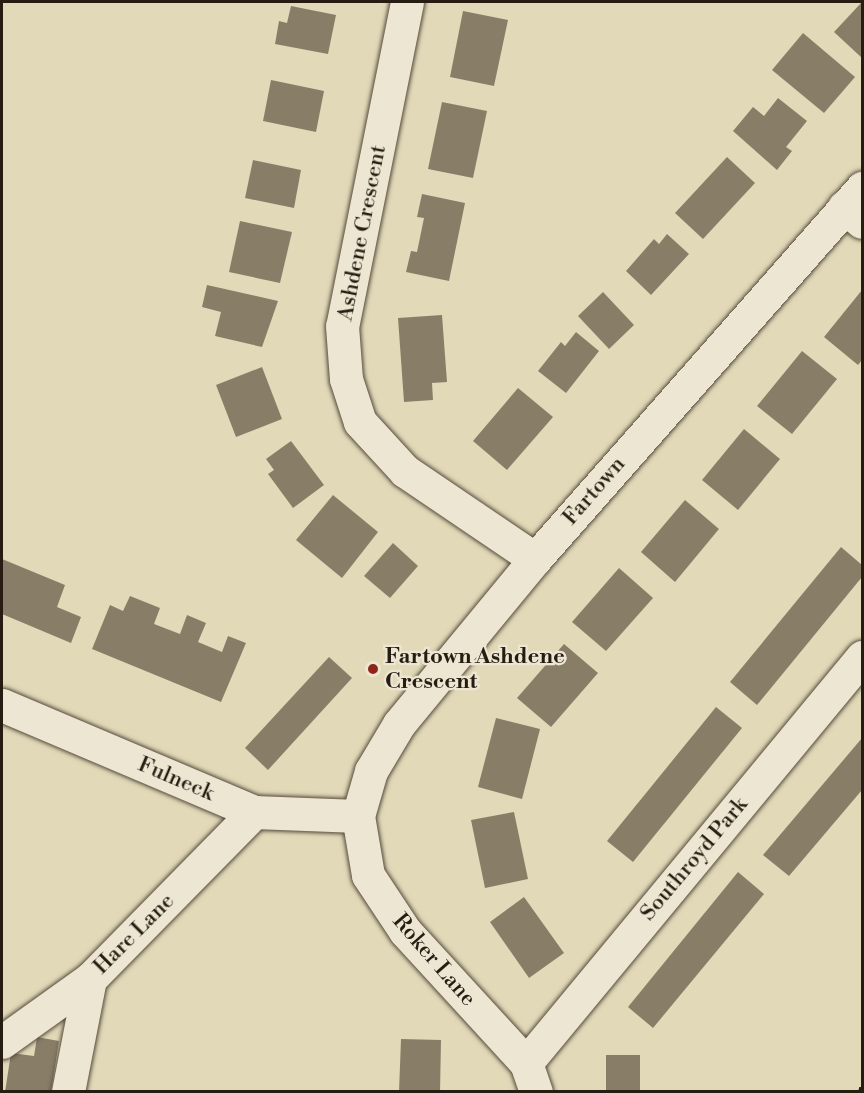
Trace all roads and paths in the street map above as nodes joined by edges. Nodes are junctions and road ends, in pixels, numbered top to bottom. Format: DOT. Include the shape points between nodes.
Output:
graph roads {
  1 [pos="407,2"];
  2 [pos="856,206"];
  3 [pos="535,559"];
  4 [pos="862,657"];
  5 [pos="2,705"];
  6 [pos="254,812"];
  7 [pos="358,816"];
  8 [pos="90,979"];
  9 [pos="2,1042"];
  10 [pos="531,1077"];
  11 [pos="862,1085"];
  12 [pos="68,1092"];
  13 [pos="860,1092"];
  1 -- 3 [label="street, Ashdene Crescent" via="342,326 346,379 360,423 405,471"];
  2 -- 3 [label="street, Fartown"];
  3 -- 7 [label="street, Fartown" via="399,724 371,771"];
  4 -- 10 [label="street, Southroyd Park"];
  5 -- 6 [label="street, Fulneck"];
  6 -- 7 [label="street, Fulneck"];
  6 -- 8 [label="street, Hare Lane"];
  7 -- 10 [label="street, Roker Lane" via="368,875 405,931"];
  8 -- 9 [label="street, Hare Lane"];
  8 -- 12 [label="street"];
  11 -- 13 [label="path"];
}
